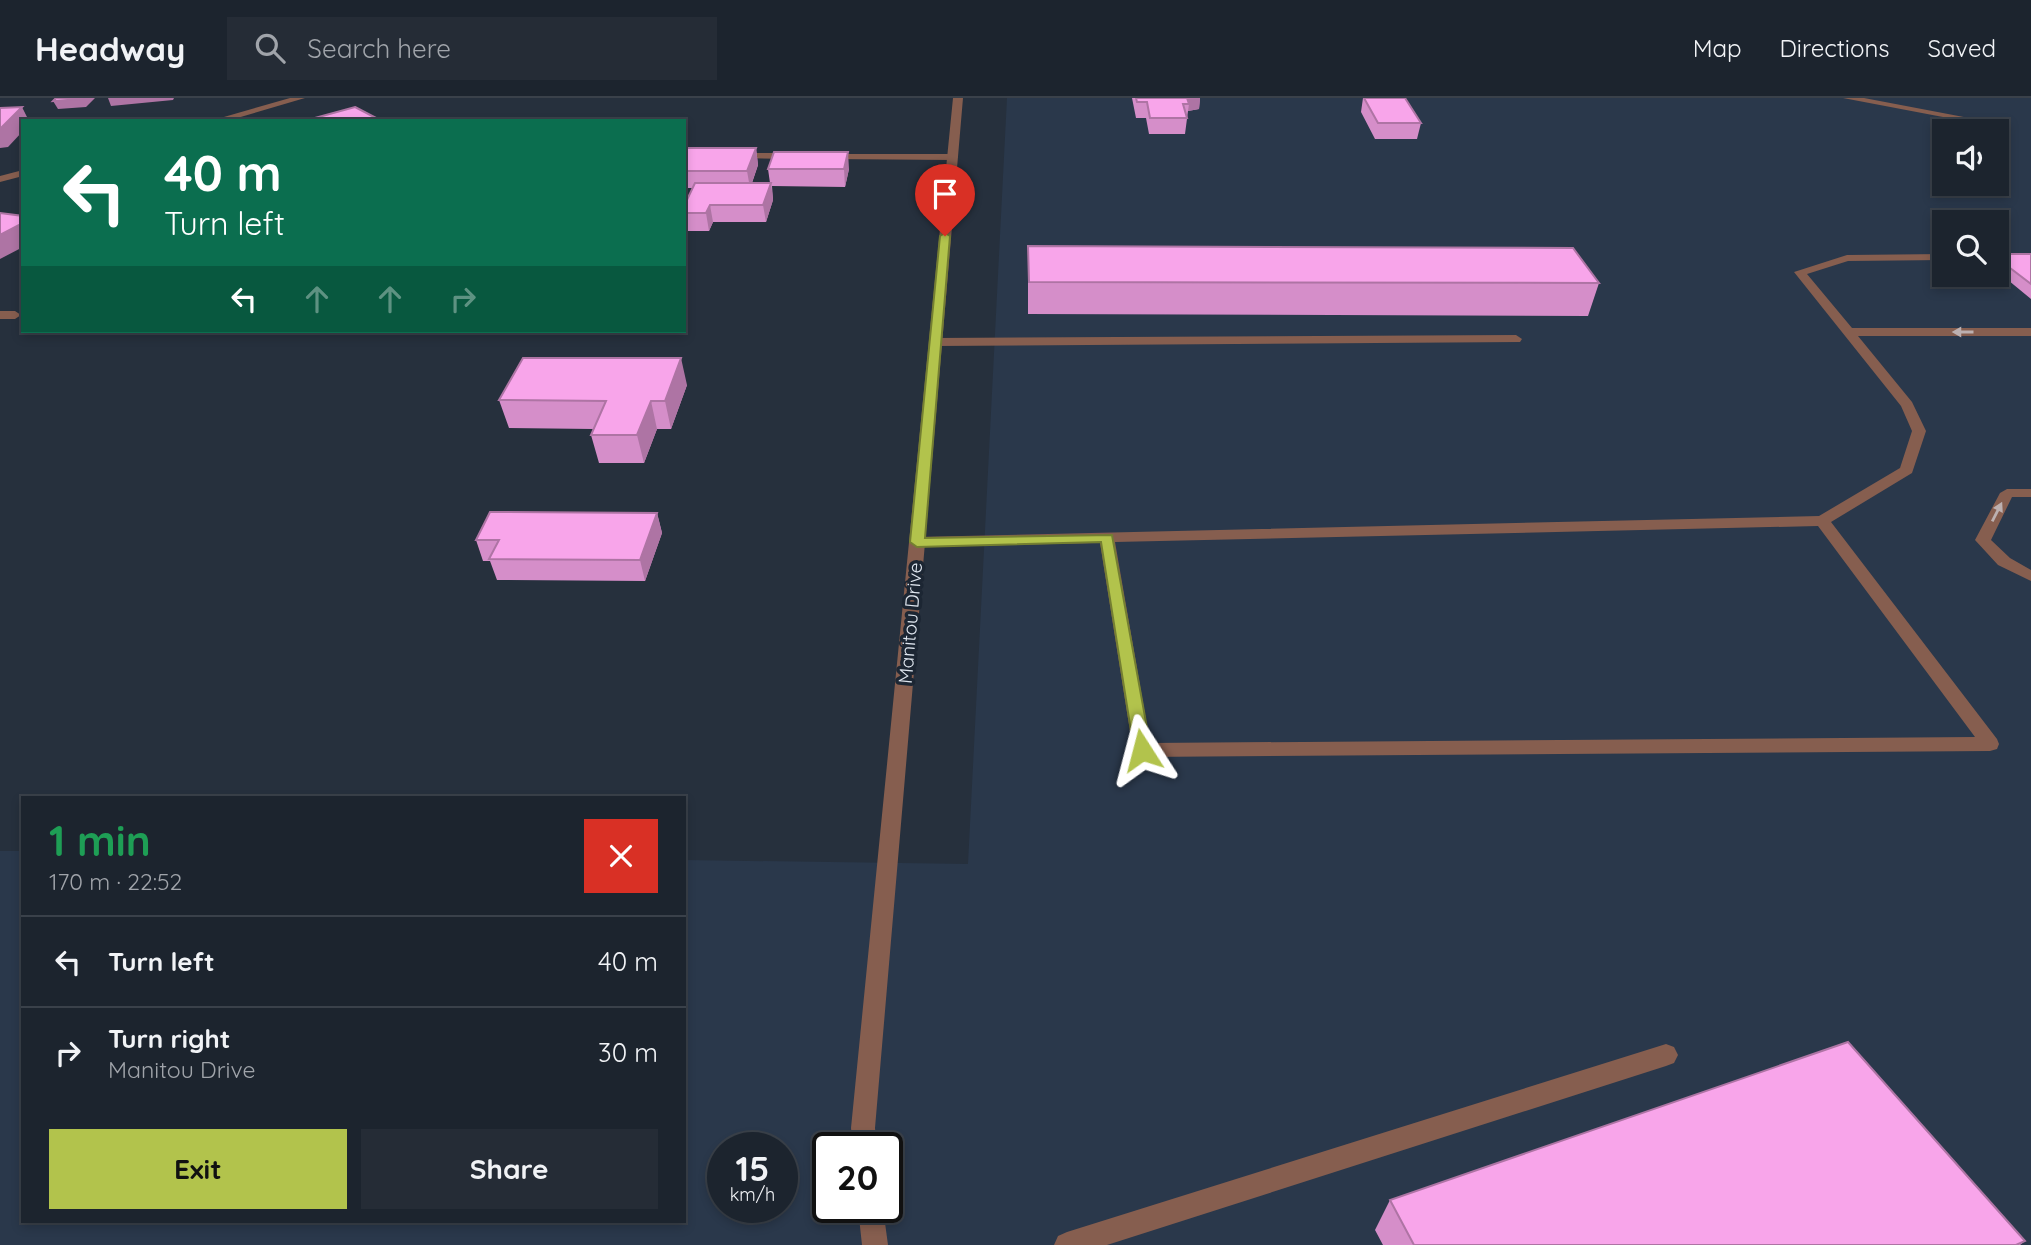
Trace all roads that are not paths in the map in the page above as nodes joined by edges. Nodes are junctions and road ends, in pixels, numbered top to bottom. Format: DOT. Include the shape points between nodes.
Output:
graph roads {
  1 [pos="300,98"];
  2 [pos="958,98"];
  3 [pos="1848,98"];
  4 [pos="1964,118"];
  5 [pos="222,119"];
  6 [pos="724,155"];
  7 [pos="805,156"];
  8 [pos="818,156"];
  9 [pos="953,157"];
  10 [pos="21,174"];
  11 [pos="0,179"];
  12 [pos="1932,257"];
  13 [pos="0,315"];
  14 [pos="15,315"];
  15 [pos="1849,332"];
  16 [pos="2031,332"];
  17 [pos="1516,339"];
  18 [pos="935,342"];
  19 [pos="2031,493"];
  20 [pos="1822,521"];
  21 [pos="1107,538"];
  22 [pos="917,542"];
  23 [pos="2031,576"];
  24 [pos="1667,1055"];
  25 [pos="863,1132"];
  26 [pos="873,1223"];
  27 [pos="875,1245"];
  28 [pos="1067,1245"];
  1 -- 5 [label="street"];
  2 -- 9 [label="street, Manitou Drive"];
  3 -- 4 [label="street"];
  6 -- 7 [label="street"];
  8 -- 9 [label="street"];
  9 -- 18 [label="street, Manitou Drive"];
  10 -- 11 [label="street"];
  12 -- 15 [label="street" via="1847,258 1800,272"];
  13 -- 14 [label="street"];
  16 -- 15 [label="street, one-way"];
  15 -- 20 [label="street" via="1907,405 1919,431 1907,470"];
  17 -- 18 [label="street"];
  18 -- 22 [label="street, Manitou Drive"];
  23 -- 19 [label="street, one-way" via="1993,555 1983,540 2007,493"];
  20 -- 21 [label="street"];
  20 -- 21 [label="street" via="1990,744 1142,750"];
  21 -- 22 [label="street"];
  22 -- 25 [label="street, Manitou Drive"];
  24 -- 28 [label="street"];
  26 -- 27 [label="street"];
}
